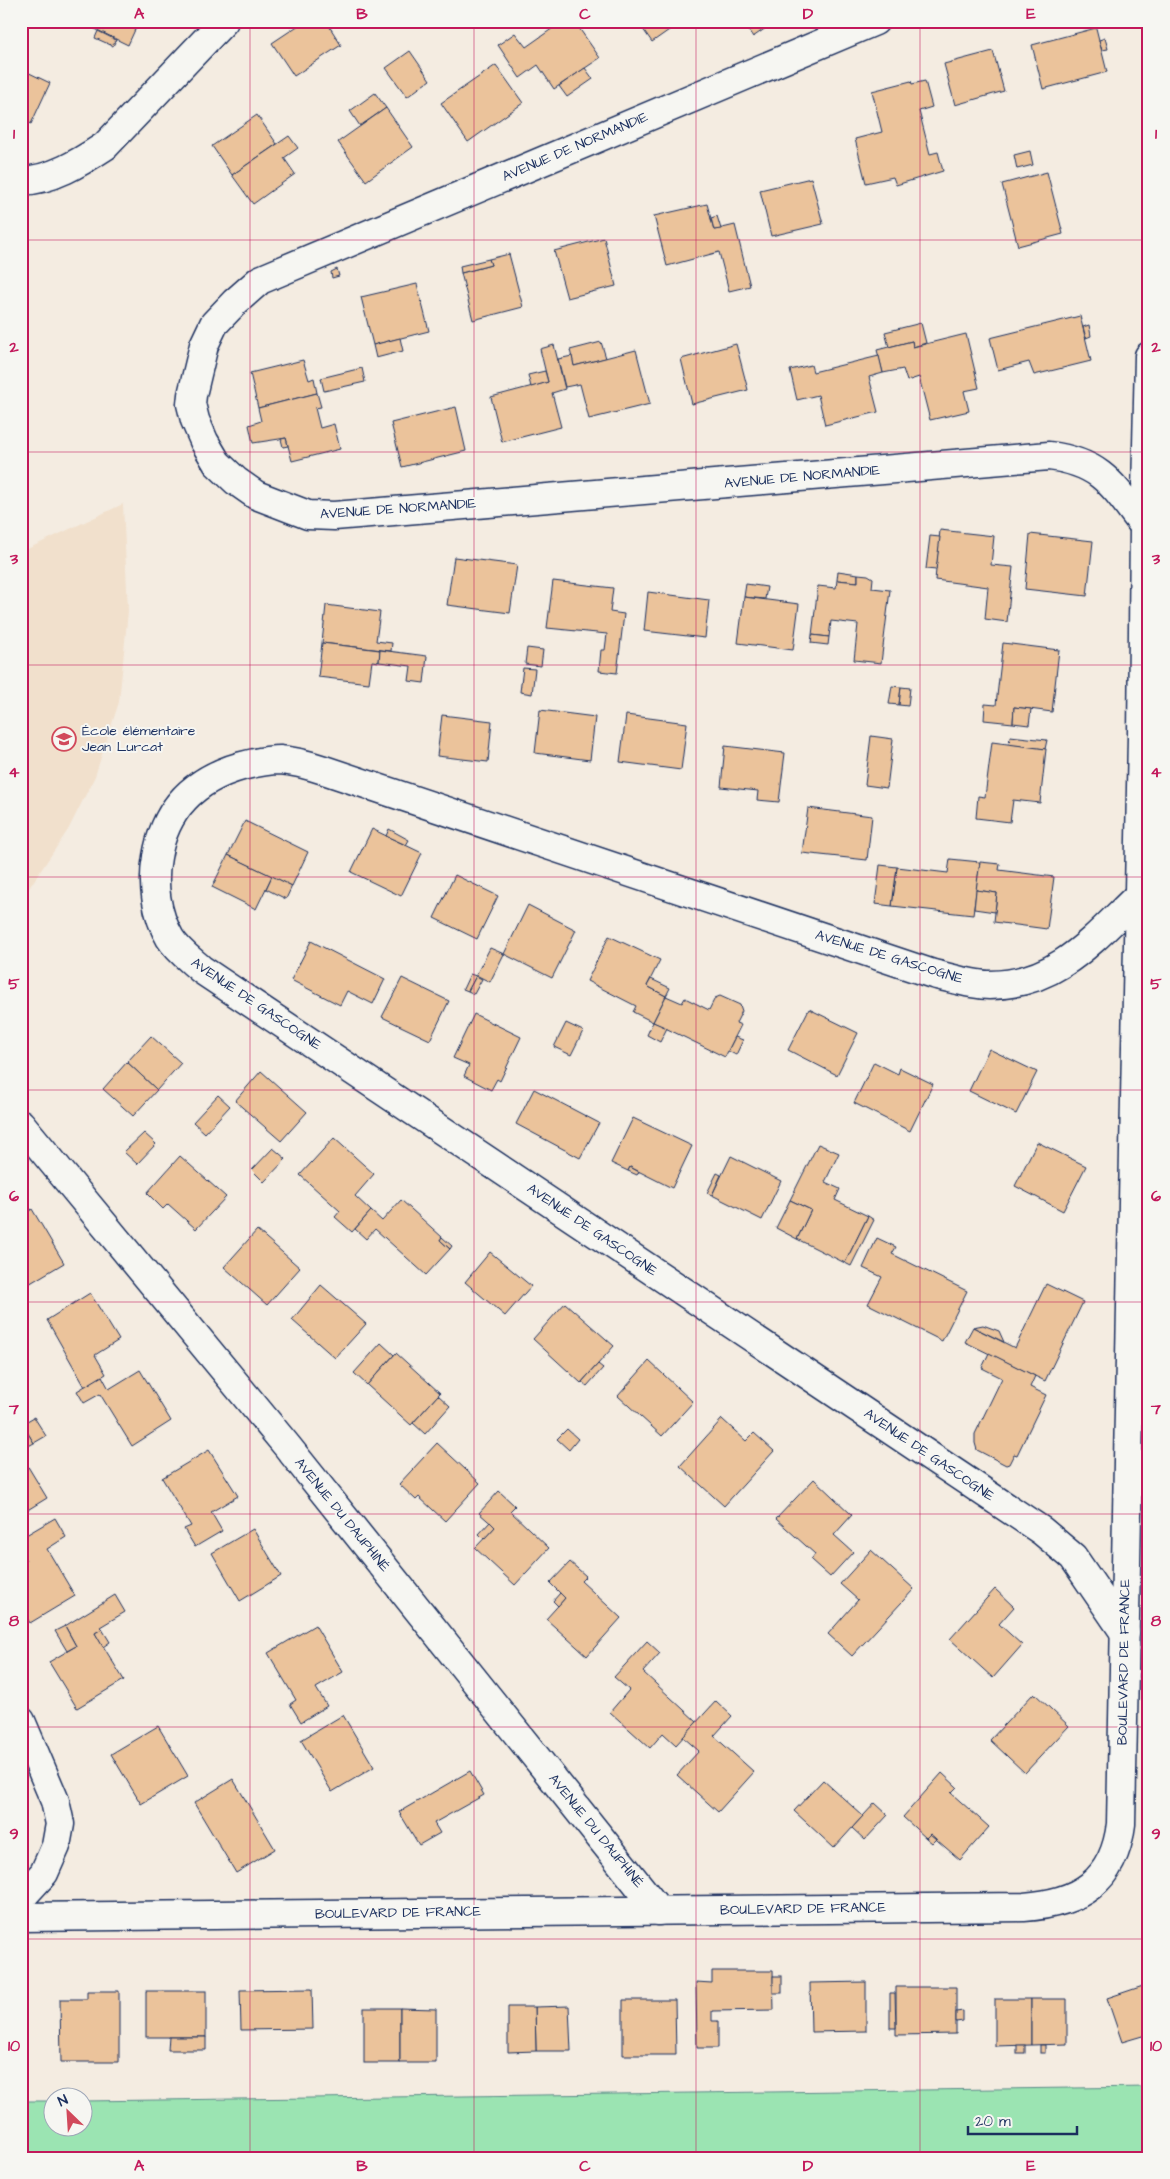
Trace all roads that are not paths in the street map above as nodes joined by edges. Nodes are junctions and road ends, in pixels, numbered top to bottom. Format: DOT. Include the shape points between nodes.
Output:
graph roads {
  1 [pos="224,21"];
  2 [pos="875,21"];
  3 [pos="21,181"];
  4 [pos="1149,356"];
  5 [pos="1144,526"];
  6 [pos="1145,737"];
  7 [pos="1138,896"];
  8 [pos="21,1124"];
  9 [pos="1125,1633"];
  10 [pos="21,1721"];
  11 [pos="21,1898"];
  12 [pos="660,1910"];
  13 [pos="21,1917"];
  1 -- 3 [label="street" via="104,146 57,173"];
  2 -- 5 [label="street, AVENUE DE NORMANDIE" via="260,280 214,324 204,345 192,404 204,441 217,463 236,481 256,494 308,515 334,516 1049,456 1072,459 1092,468 1110,483"];
  4 -- 5 [label="street, BOULEVARD DE FRANCE"];
  5 -- 6 [label="street, BOULEVARD DE FRANCE"];
  6 -- 7 [label="street, BOULEVARD DE FRANCE"];
  7 -- 9 [label="street, BOULEVARD DE FRANCE"];
  7 -- 9 [label="street, AVENUE DE GASCOGNE" via="1073,958 1044,975 988,985 929,972 324,770 277,760 226,771 191,791 167,823 154,870 155,894 170,938 202,970 1042,1530 1073,1557"];
  8 -- 12 [label="street, AVENUE DU DAUPHINÉ" via="287,1446"];
  9 -- 12 [label="street, BOULEVARD DE FRANCE" via="1119,1844 1099,1878 1080,1893 1053,1903 1024,1907"];
  10 -- 11 [label="street" via="55,1802 60,1824 56,1846 44,1873"];
  12 -- 13 [label="street, BOULEVARD DE FRANCE"];
}
